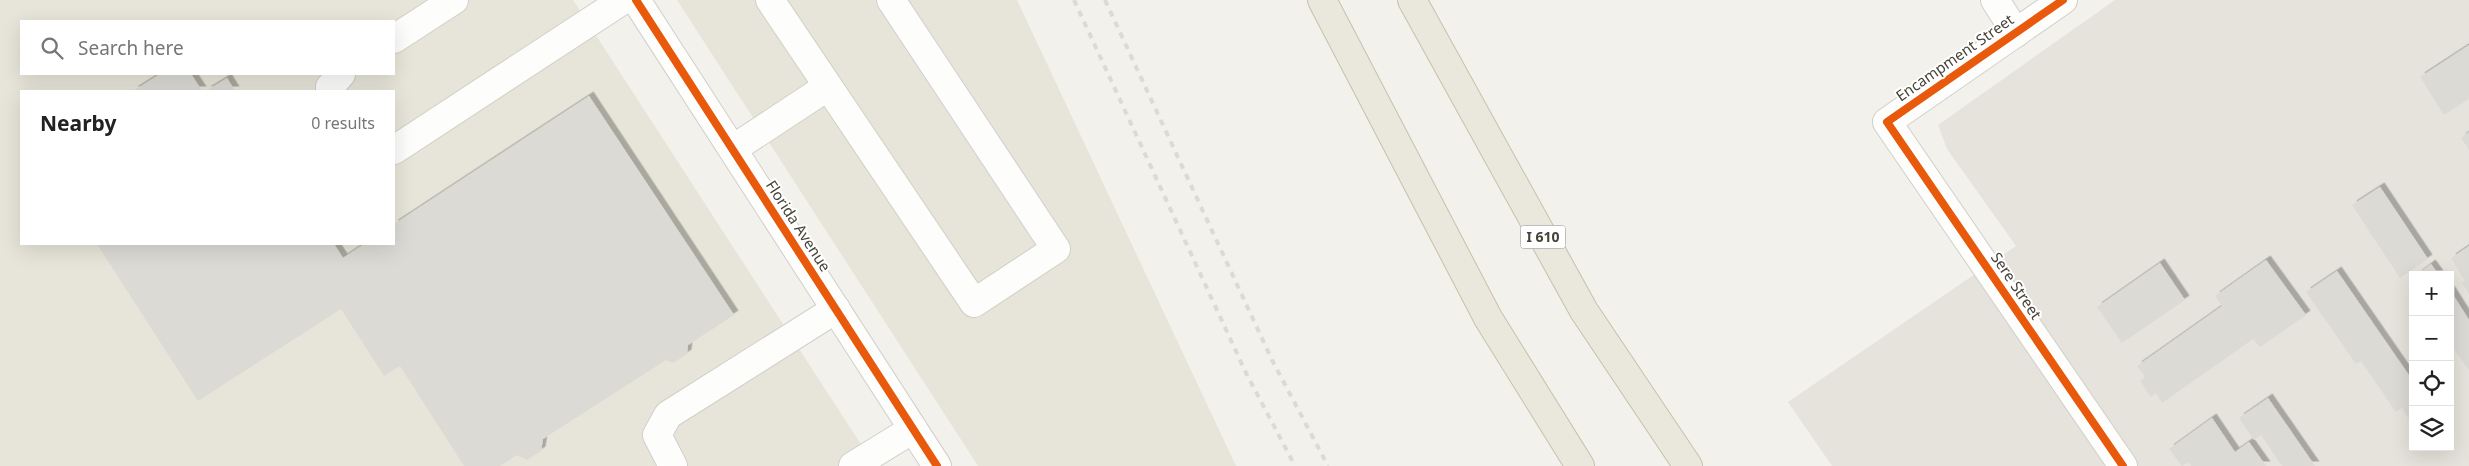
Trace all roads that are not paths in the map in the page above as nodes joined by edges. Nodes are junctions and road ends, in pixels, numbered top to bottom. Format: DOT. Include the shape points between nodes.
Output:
graph roads {
  1 [pos="454,0"];
  2 [pos="623,0"];
  3 [pos="636,0"];
  4 [pos="770,0"];
  5 [pos="892,0"];
  6 [pos="1322,0"];
  7 [pos="1412,0"];
  8 [pos="1995,0"];
  9 [pos="2063,0"];
  10 [pos="2016,33"];
  11 [pos="395,38"];
  12 [pos="340,75"];
  13 [pos="828,87"];
  14 [pos="330,90"];
  15 [pos="1887,122"];
  16 [pos="395,149"];
  17 [pos="733,149"];
  18 [pos="836,310"];
  19 [pos="913,429"];
  20 [pos="673,466"];
  21 [pos="853,466"];
  22 [pos="937,466"];
  23 [pos="1580,466"];
  24 [pos="1688,466"];
  25 [pos="2123,466"];
  1 -- 11 [label="street"];
  2 -- 16 [label="street"];
  3 -- 17 [label="street, Florida Avenue"];
  4 -- 13 [label="street"];
  5 -- 13 [label="street" via="1056,250 974,303"];
  6 -- 23 [label="highway" via="1488,318"];
  7 -- 24 [label="highway, I 610" via="1584,310"];
  8 -- 10 [label="street"];
  9 -- 10 [label="street, Encampment Street"];
  10 -- 15 [label="street, Encampment Street"];
  12 -- 14 [label="street"];
  13 -- 17 [label="street"];
  15 -- 25 [label="street, Sere Street"];
  17 -- 18 [label="street, Florida Avenue"];
  18 -- 19 [label="street, Florida Avenue"];
  18 -- 20 [label="street" via="668,415 657,435"];
  19 -- 21 [label="street"];
  19 -- 22 [label="street, Florida Avenue"];
}
